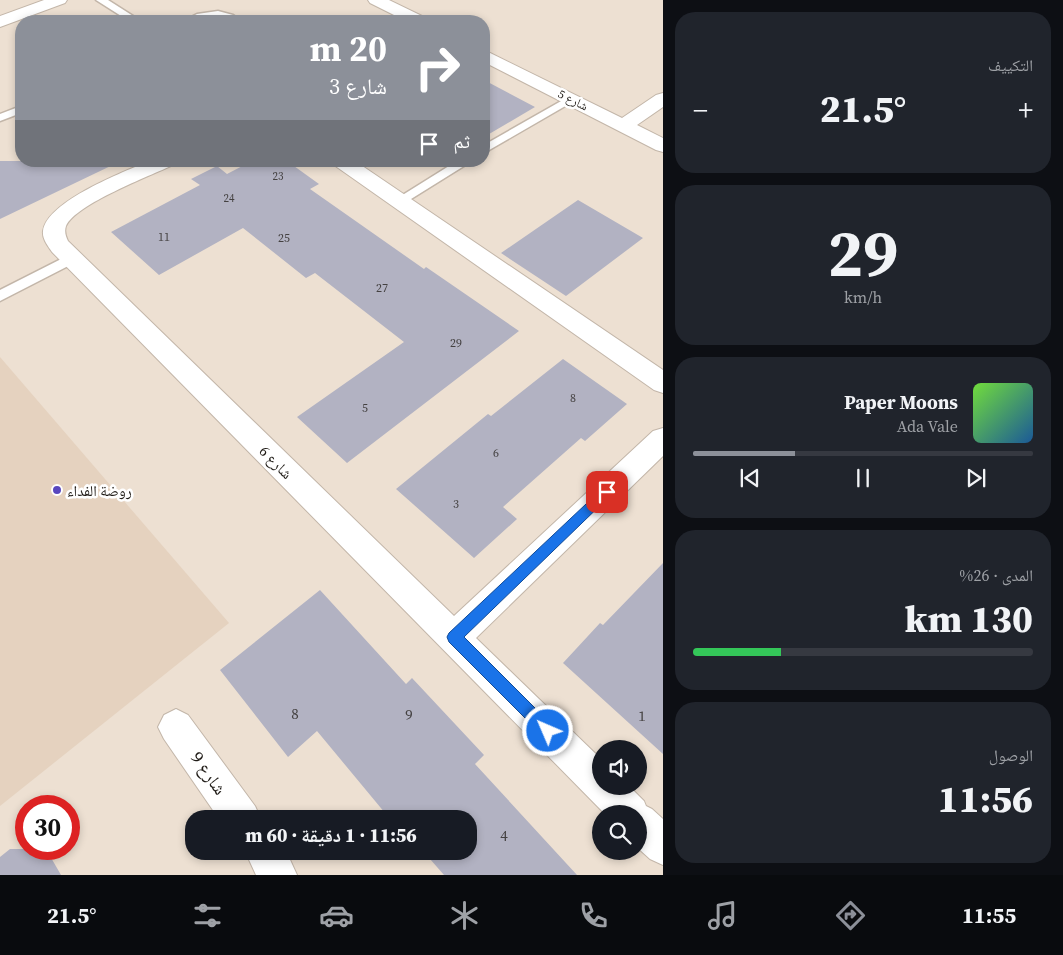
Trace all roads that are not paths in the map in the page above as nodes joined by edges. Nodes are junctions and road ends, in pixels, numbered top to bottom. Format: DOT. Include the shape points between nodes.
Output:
graph roads {
  1 [pos="59,0"];
  2 [pos="101,0"];
  3 [pos="376,0"];
  4 [pos="19,15"];
  5 [pos="126,15"];
  6 [pos="203,15"];
  7 [pos="223,15"];
  8 [pos="406,15"];
  9 [pos="15,16"];
  10 [pos="0,22"];
  11 [pos="490,58"];
  12 [pos="570,99"];
  13 [pos="663,99"];
  14 [pos="15,112"];
  15 [pos="0,118"];
  16 [pos="623,126"];
  17 [pos="490,146"];
  18 [pos="663,146"];
  19 [pos="153,167"];
  20 [pos="350,167"];
  21 [pos="456,167"];
  22 [pos="399,201"];
  23 [pos="71,260"];
  24 [pos="0,296"];
  25 [pos="663,383"];
  26 [pos="663,439"];
  27 [pos="454,637"];
  28 [pos="176,727"];
  29 [pos="592,775"];
  30 [pos="612,795"];
  31 [pos="622,805"];
  32 [pos="236,810"];
  33 [pos="647,830"];
  34 [pos="663,846"];
  35 [pos="269,860"];
  36 [pos="278,875"];
  1 -- 4 [label="street"];
  2 -- 5 [label="lane"];
  3 -- 8 [label="street"];
  6 -- 7 [label="lane"];
  9 -- 10 [label="street"];
  11 -- 12 [label="street, شارع 5"];
  12 -- 16 [label="street, شارع 5"];
  12 -- 17 [label="lane"];
  13 -- 16 [label="street"];
  14 -- 15 [label="lane"];
  16 -- 18 [label="street, شارع 5"];
  19 -- 23 [label="street, شارع 6" via="83,200 65,213 54,232"];
  20 -- 22 [label="street"];
  21 -- 22 [label="lane"];
  22 -- 25 [label="street"];
  23 -- 24 [label="lane"];
  23 -- 27 [label="street, شارع 6"];
  26 -- 27 [label="street"];
  27 -- 29 [label="street, شارع 6"];
  28 -- 32 [label="street, شارع 9"];
  30 -- 31 [label="street, شارع 6"];
  33 -- 34 [label="street"];
  35 -- 36 [label="street"];
}
